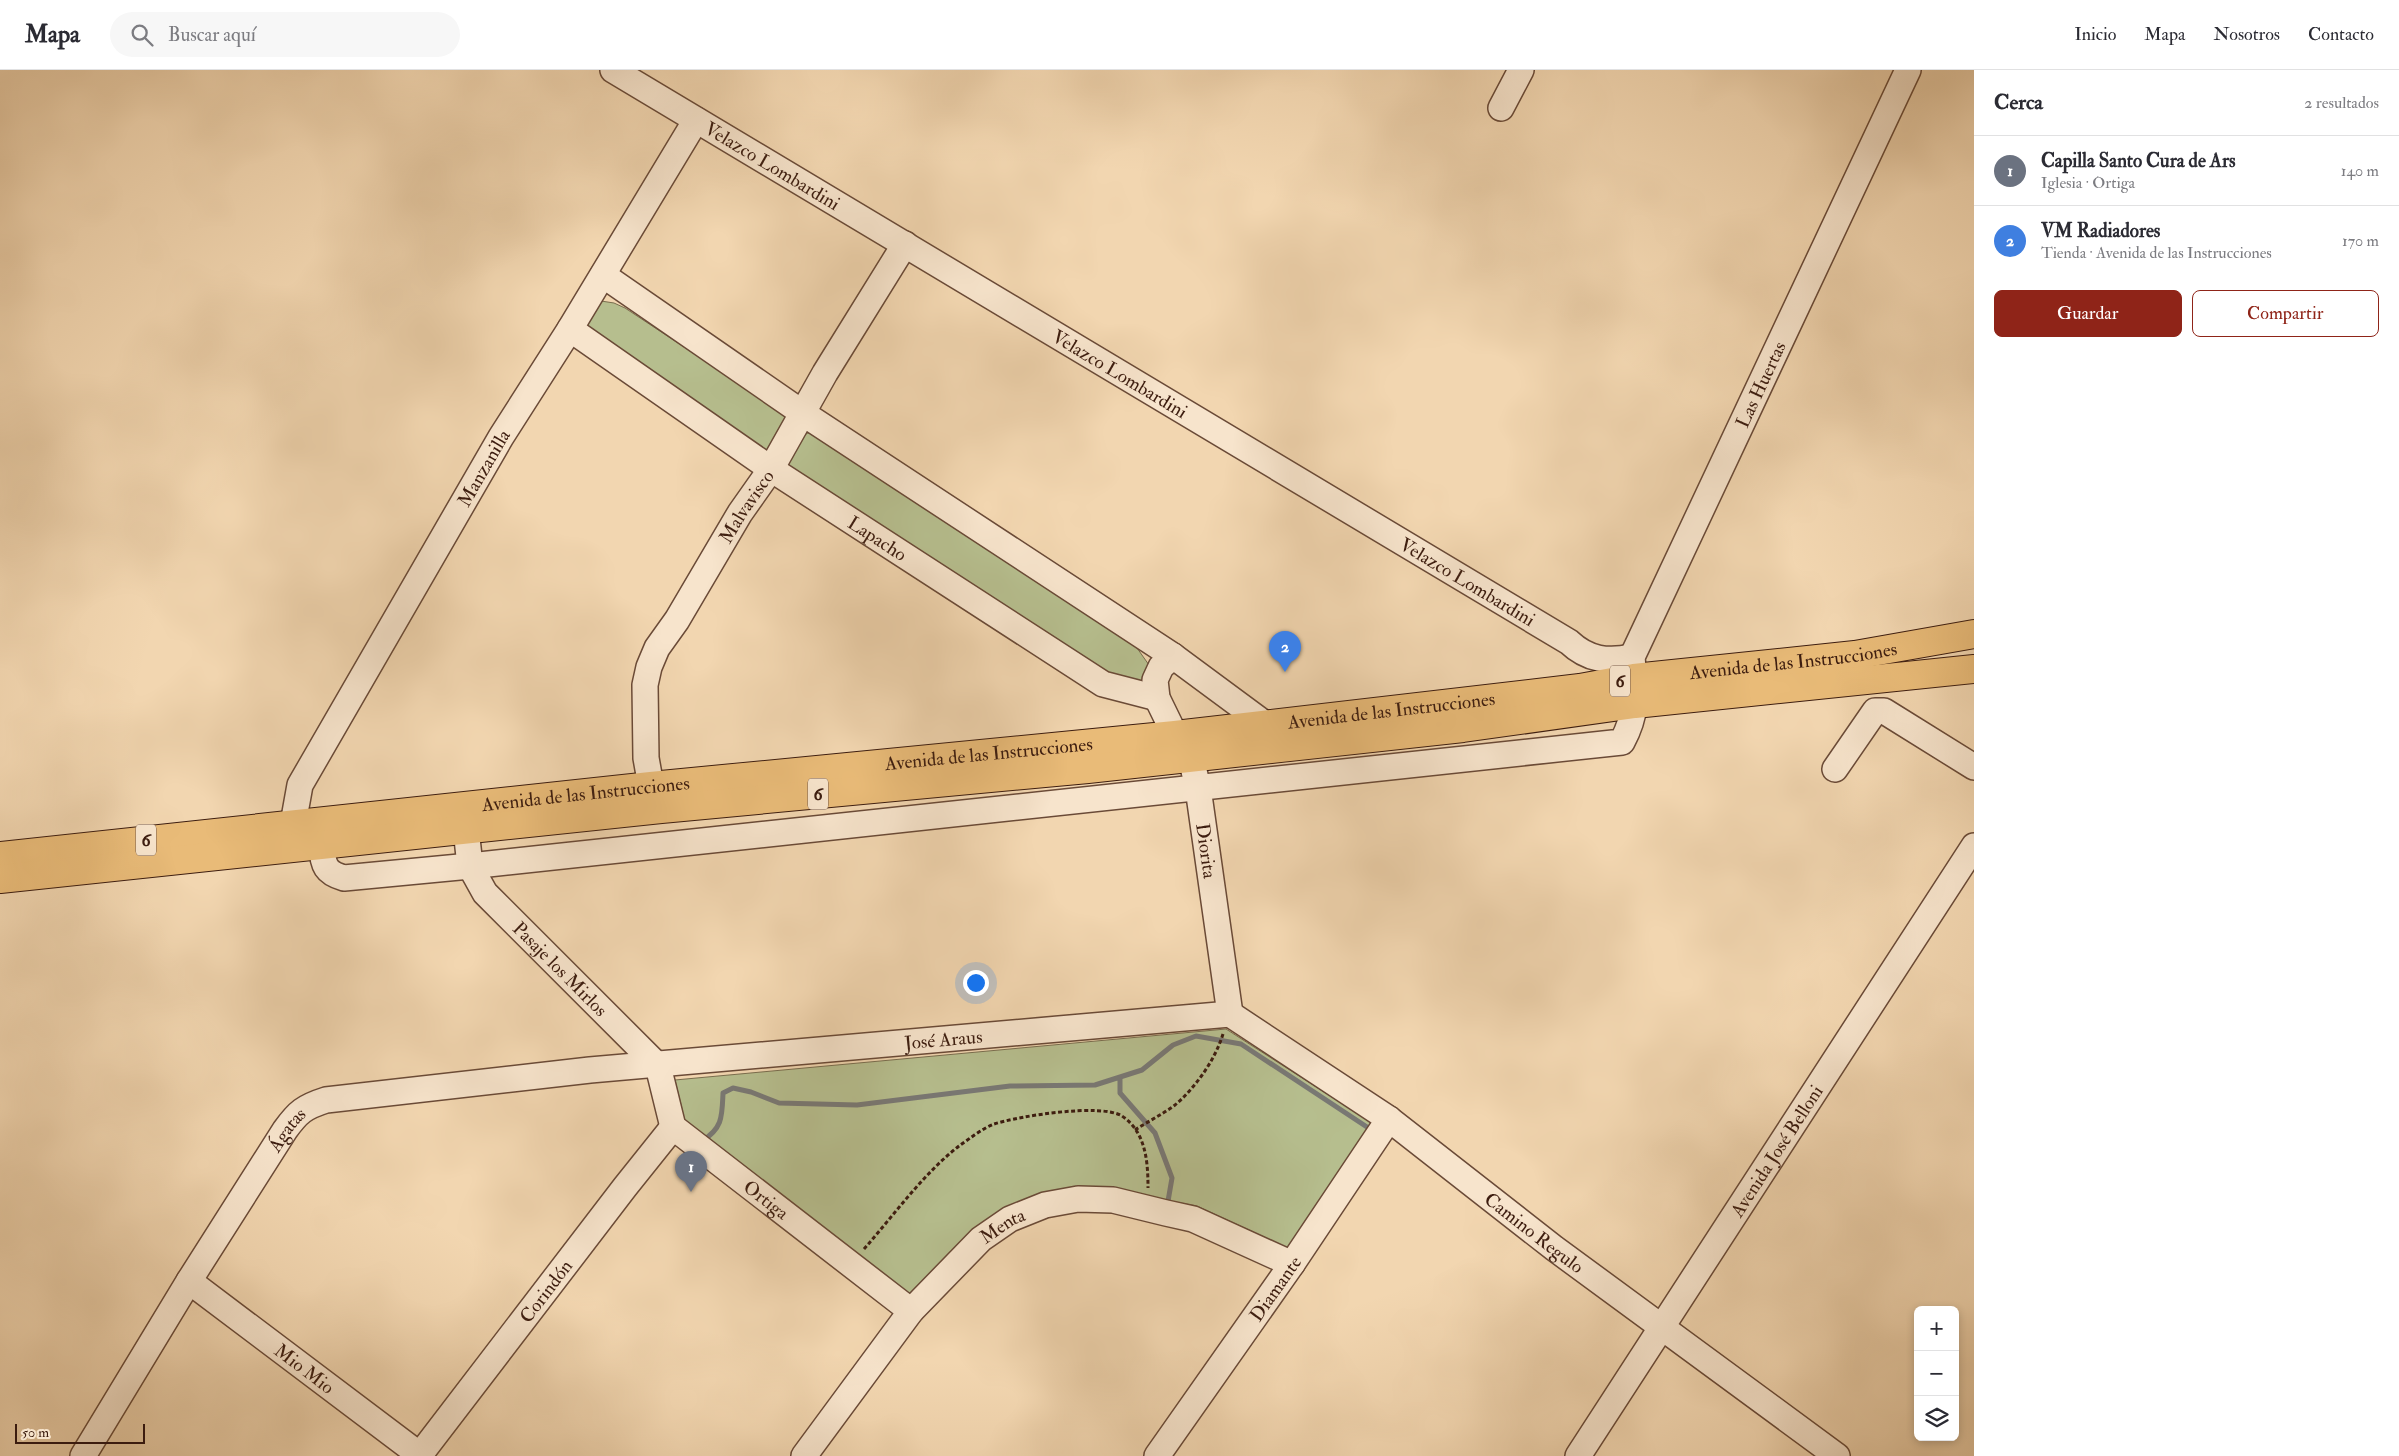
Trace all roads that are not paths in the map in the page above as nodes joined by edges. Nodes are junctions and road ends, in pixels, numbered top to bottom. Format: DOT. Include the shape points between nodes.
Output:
graph roads {
  1 [pos="613,70"];
  2 [pos="1521,70"];
  3 [pos="1908,70"];
  4 [pos="1501,108"];
  5 [pos="696,120"];
  6 [pos="905,244"];
  7 [pos="603,275"];
  8 [pos="570,329"];
  9 [pos="804,414"];
  10 [pos="771,469"];
  11 [pos="1974,634"];
  12 [pos="1173,656"];
  13 [pos="1974,670"];
  14 [pos="1634,680"];
  15 [pos="1157,698"];
  16 [pos="1265,724"];
  17 [pos="1174,735"];
  18 [pos="1191,758"];
  19 [pos="1974,767"];
  20 [pos="1835,769"];
  21 [pos="651,786"];
  22 [pos="1198,788"];
  23 [pos="293,824"];
  24 [pos="466,829"];
  25 [pos="321,844"];
  26 [pos="1974,846"];
  27 [pos="0,856"];
  28 [pos="470,866"];
  29 [pos="0,879"];
  30 [pos="1227,1022"];
  31 [pos="658,1066"];
  32 [pos="1389,1119"];
  33 [pos="673,1127"];
  34 [pos="1292,1264"];
  35 [pos="190,1281"];
  36 [pos="911,1311"];
  37 [pos="1662,1325"];
  38 [pos="83,1456"];
  39 [pos="420,1456"];
  40 [pos="804,1456"];
  41 [pos="1157,1456"];
  42 [pos="1578,1456"];
  43 [pos="1837,1456"];
  1 -- 5 [label="street, Velazco Lombardini"];
  2 -- 4 [label="street"];
  3 -- 14 [label="street, Las Huertas"];
  5 -- 6 [label="street, Velazco Lombardini"];
  5 -- 7 [label="street, Manzanilla"];
  6 -- 9 [label="street, Malvavisco" via="825,373"];
  6 -- 14 [label="street, Velazco Lombardini" via="1569,642 1579,651 1602,660"];
  7 -- 8 [label="street, Manzanilla"];
  7 -- 9 [label="street"];
  8 -- 10 [label="street, Lapacho"];
  8 -- 23 [label="street, Manzanilla" via="501,437 300,785"];
  9 -- 10 [label="street, Malvavisco"];
  9 -- 12 [label="street"];
  10 -- 15 [label="street, Lapacho" via="1103,684"];
  10 -- 21 [label="street, Malvavisco" via="740,513 657,648 649,667 646,758"];
  11 -- 14 [label="main road, Avenida de las Instrucciones / 6" via="1855,655"];
  12 -- 15 [label="street" via="1161,667 1155,680"];
  12 -- 16 [label="street"];
  13 -- 14 [label="main road, Avenida de las Instrucciones / 6"];
  14 -- 16 [label="main road, Avenida de las Instrucciones / 6"];
  14 -- 18 [label="main road, Avenida de las Instrucciones / 6" via="1463,728"];
  14 -- 22 [label="street" via="1632,724 1622,742"];
  15 -- 17 [label="street, Diorita"];
  16 -- 17 [label="main road, Avenida de las Instrucciones / 6"];
  17 -- 18 [label="street, Diorita"];
  17 -- 21 [label="main road, Avenida de las Instrucciones / 6"];
  18 -- 22 [label="street, Diorita"];
  18 -- 24 [label="main road, Avenida de las Instrucciones / 6"];
  19 -- 20 [label="street" via="1884,711 1875,711"];
  21 -- 23 [label="main road, Avenida de las Instrucciones / 6"];
  22 -- 28 [label="street"];
  22 -- 30 [label="street, Diorita"];
  23 -- 27 [label="main road, Avenida de las Instrucciones / 6"];
  24 -- 25 [label="main road, Avenida de las Instrucciones / 6"];
  24 -- 28 [label="street"];
  25 -- 28 [label="street" via="325,866 332,875 344,878"];
  25 -- 29 [label="main road, Avenida de las Instrucciones / 6"];
  26 -- 37 [label="street, Avenida José Belloni"];
  28 -- 31 [label="street, Pasaje los Mirlos" via="485,893"];
  30 -- 31 [label="street, José Araus"];
  30 -- 32 [label="street, Camino Regulo"];
  31 -- 33 [label="street"];
  31 -- 35 [label="street, Ágatas" via="590,1070 326,1100 310,1106 296,1114 285,1130"];
  32 -- 34 [label="street, Diamante"];
  32 -- 37 [label="street, Camino Regulo" via="1554,1248"];
  33 -- 36 [label="street, Ortiga"];
  33 -- 39 [label="street, Corindón"];
  34 -- 36 [label="street, Menta" via="1193,1219 1113,1200 1078,1199 1045,1205 1010,1219 981,1239"];
  34 -- 41 [label="street, Diamante"];
  35 -- 38 [label="street, Ágatas"];
  35 -- 39 [label="street, Mio Mio"];
  36 -- 40 [label="street, Menta"];
  37 -- 42 [label="street, Avenida José Belloni"];
  37 -- 43 [label="street, Camino Regulo"];
}
